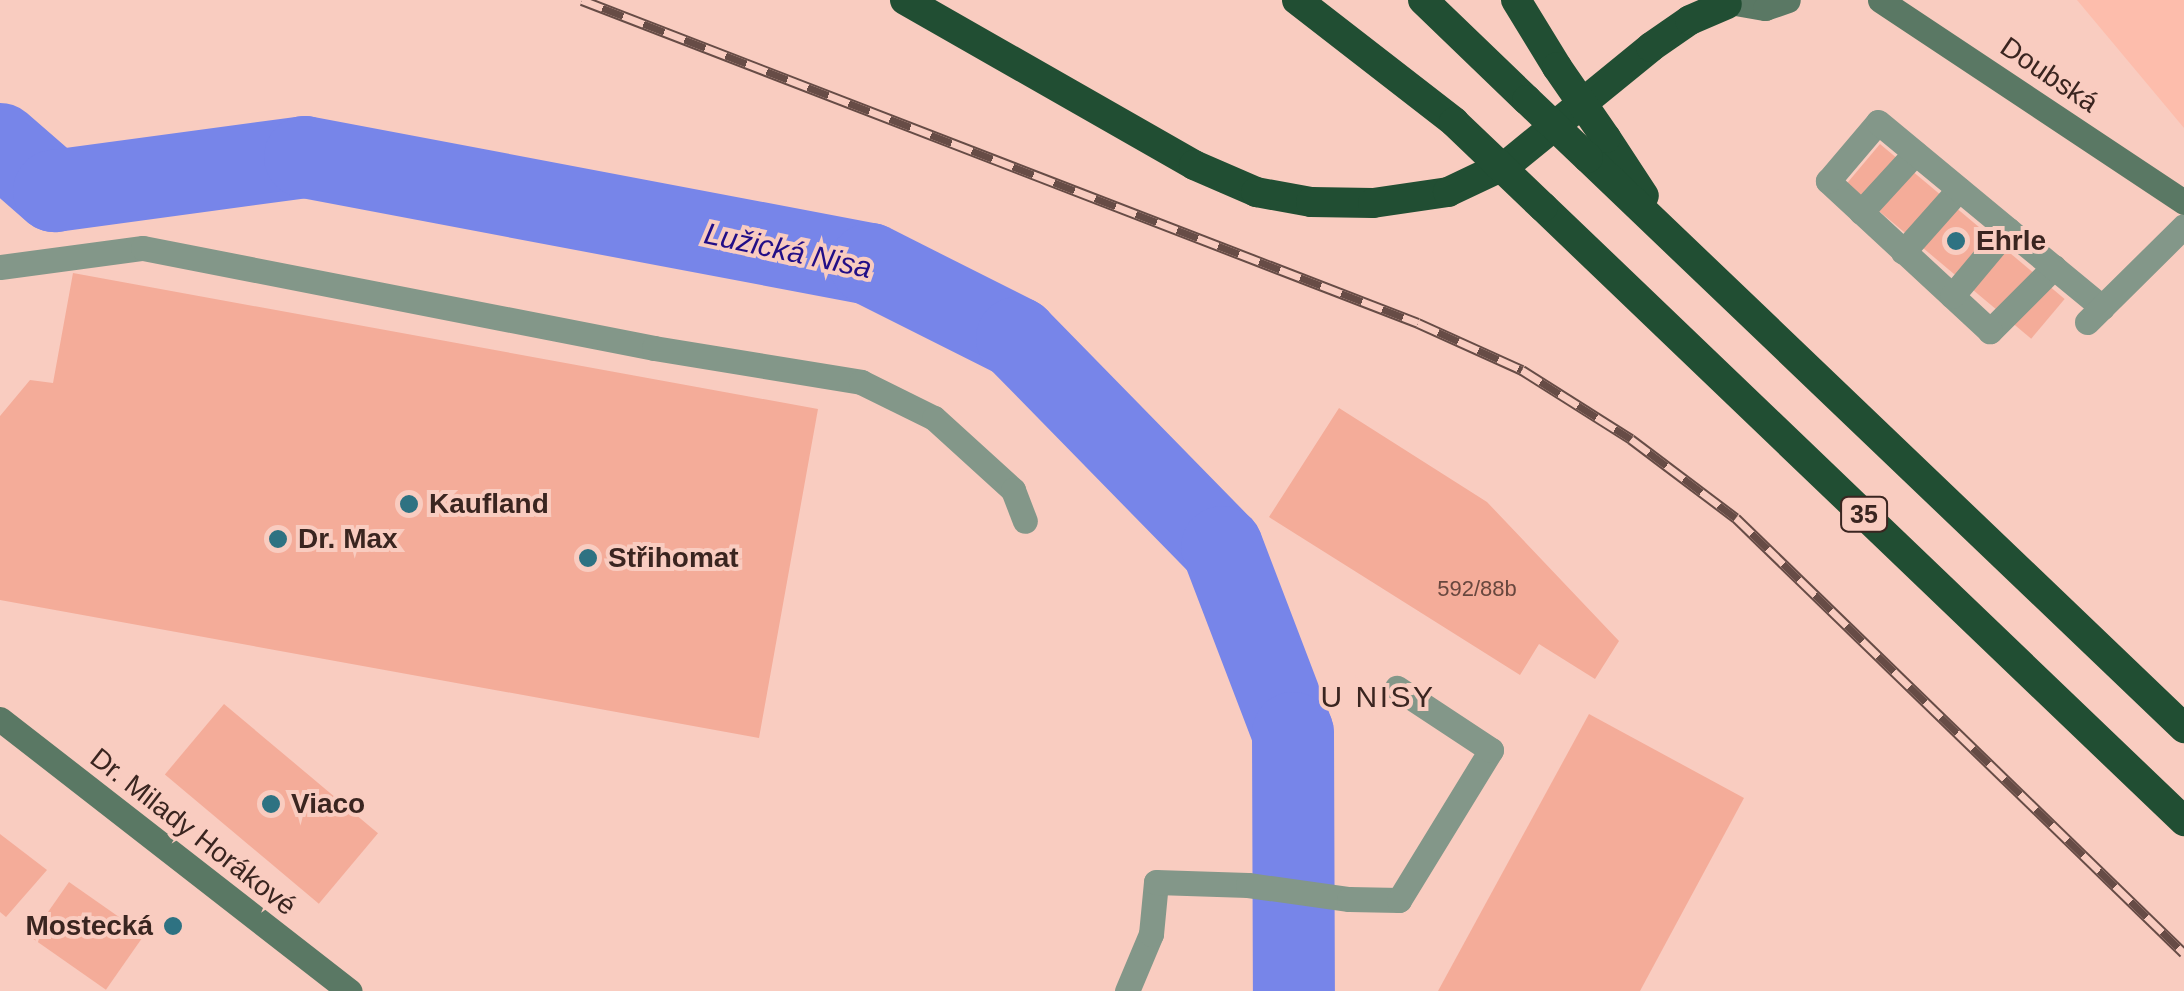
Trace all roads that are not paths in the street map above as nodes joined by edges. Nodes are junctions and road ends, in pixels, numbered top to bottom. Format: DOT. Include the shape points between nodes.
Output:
graph roads {
  1 [pos="905,0"];
  2 [pos="1297,0"];
  3 [pos="1326,0"];
  4 [pos="1423,0"];
  5 [pos="1516,0"];
  6 [pos="1788,0"];
  7 [pos="1880,0"];
  8 [pos="1723,2"];
  9 [pos="1454,122"];
  10 [pos="1597,148"];
  11 [pos="1915,153"];
  12 [pos="1959,189"];
  13 [pos="2184,202"];
  14 [pos="1861,212"];
  15 [pos="2184,226"];
  16 [pos="2008,229"];
  17 [pos="1903,252"];
  18 [pos="0,267"];
  19 [pos="2054,268"];
  20 [pos="1952,296"];
  21 [pos="1025,521"];
  22 [pos="1397,688"];
  23 [pos="0,719"];
  24 [pos="2184,728"];
  25 [pos="2184,821"];
  26 [pos="350,991"];
  27 [pos="1128,991"];
  1 -- 8 [label="highway" via="1209,171 1274,195 1373,203 1448,192 1496,170 1651,47"];
  2 -- 9 [label="highway"];
  3 -- 9 [label="highway, 35"];
  4 -- 10 [label="highway, 35, bridge" via="1527,100"];
  5 -- 10 [label="highway, bridge"];
  6 -- 8 [label="street" via="1765,8"];
  7 -- 13 [label="street, Doubská"];
  9 -- 25 [label="highway, 35, bridge"];
  10 -- 24 [label="highway, 35" via="1676,244"];
  11 -- 12 [label="street"];
  11 -- 14 [label="street"];
  11 -- 14 [label="street" via="1878,122 1828,181"];
  12 -- 16 [label="street"];
  12 -- 17 [label="street"];
  14 -- 17 [label="street"];
  15 -- 19 [label="street" via="2094,314"];
  16 -- 19 [label="street"];
  16 -- 20 [label="street"];
  17 -- 20 [label="street"];
  18 -- 21 [label="street" via="143,248 861,382 934,418 1013,490"];
  19 -- 20 [label="street" via="1990,331"];
  22 -- 27 [label="street" via="1491,750 1399,900 1156,882 1150,934"];
  23 -- 26 [label="street, Dr. Milady Horákové"];
}
